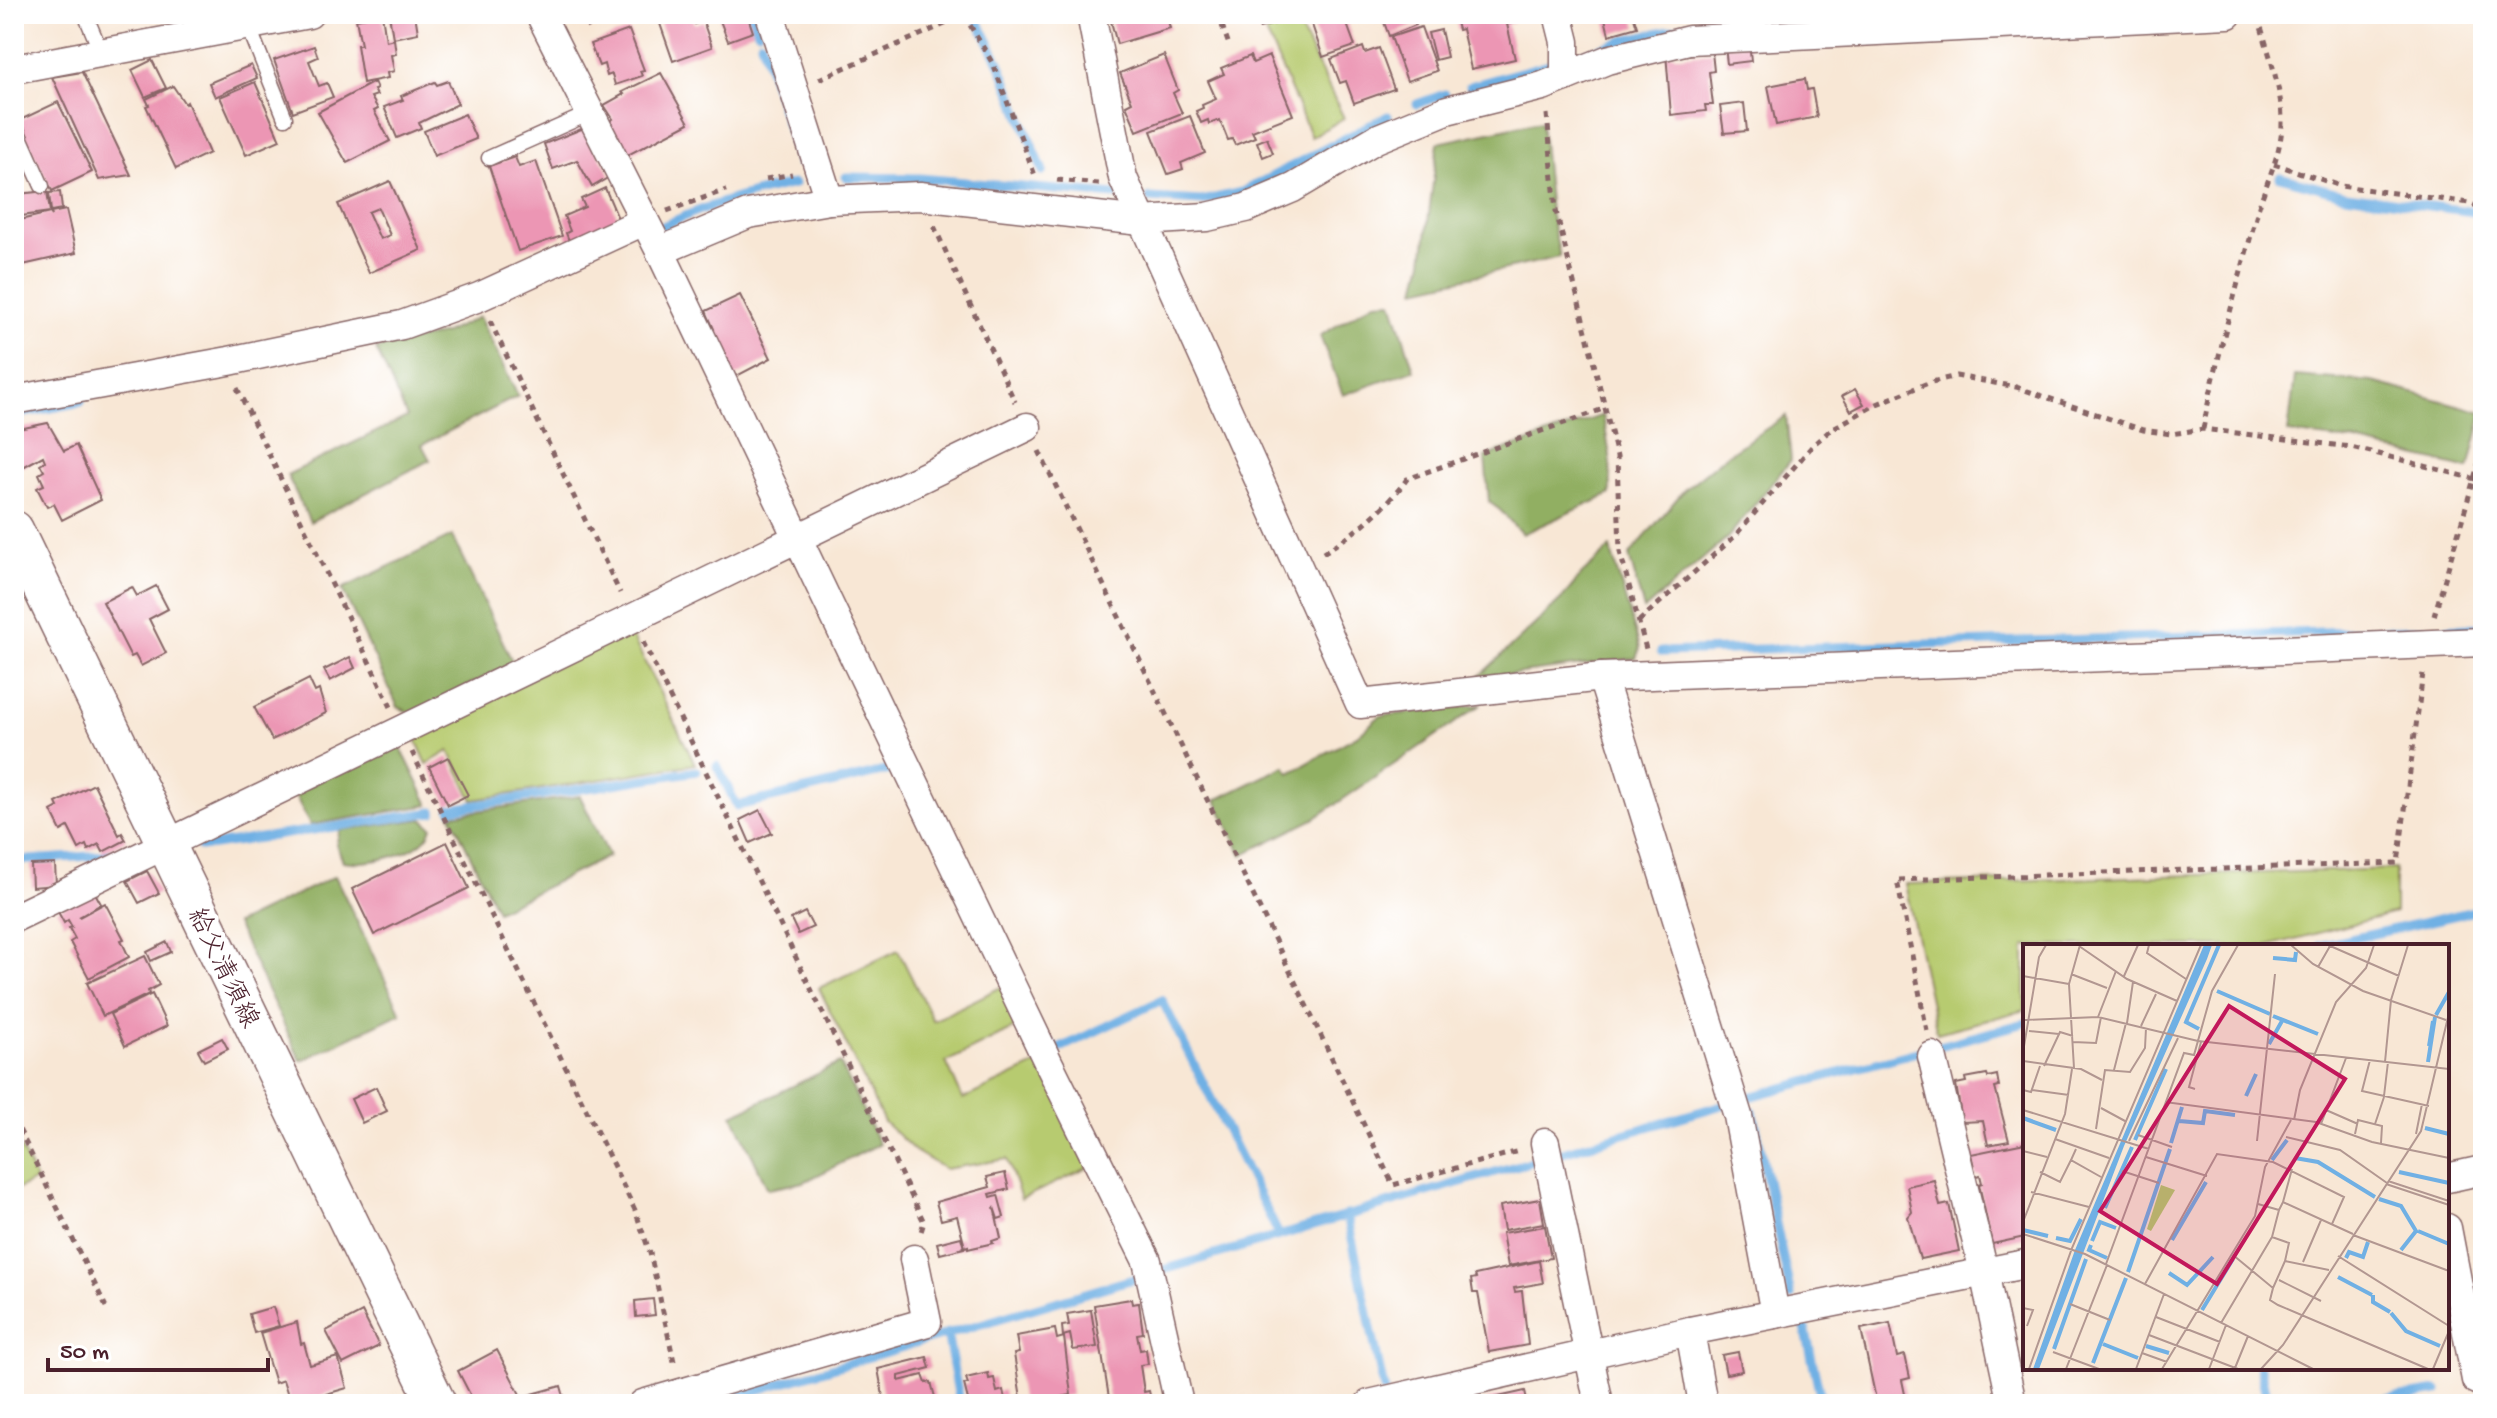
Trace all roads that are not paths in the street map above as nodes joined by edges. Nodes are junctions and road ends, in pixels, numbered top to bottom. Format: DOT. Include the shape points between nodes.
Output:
graph roads {
  1 [pos="85,14"];
  2 [pos="309,14"];
  3 [pos="540,14"];
  4 [pos="770,14"];
  5 [pos="1091,14"];
  6 [pos="1558,14"];
  7 [pos="2228,14"];
  8 [pos="2159,16"];
  9 [pos="248,25"];
  10 [pos="101,52"];
  11 [pos="14,69"];
  12 [pos="1554,81"];
  13 [pos="588,114"];
  14 [pos="285,118"];
  15 [pos="14,123"];
  16 [pos="489,158"];
  17 [pos="42,186"];
  18 [pos="829,200"];
  19 [pos="644,221"];
  20 [pos="1141,221"];
  21 [pos="660,251"];
  22 [pos="14,400"];
  23 [pos="1027,427"];
  24 [pos="14,530"];
  25 [pos="797,537"];
  26 [pos="2483,642"];
  27 [pos="1602,677"];
  28 [pos="166,843"];
  29 [pos="14,918"];
  30 [pos="1930,1045"];
  31 [pos="1548,1156"];
  32 [pos="2483,1170"];
  33 [pos="2449,1178"];
  34 [pos="2449,1238"];
  35 [pos="914,1259"];
  36 [pos="2023,1264"];
  37 [pos="1984,1272"];
  38 [pos="1775,1314"];
  39 [pos="1690,1331"];
  40 [pos="1589,1354"];
  41 [pos="2476,1380"];
  42 [pos="437,1404"];
  43 [pos="643,1404"];
  44 [pos="1179,1404"];
  45 [pos="1369,1404"];
  46 [pos="1599,1404"];
  47 [pos="1703,1404"];
  48 [pos="2012,1404"];
  1 -- 10 [label="lane"];
  2 -- 9 [label="street"];
  3 -- 13 [label="street"];
  4 -- 18 [label="street"];
  5 -- 20 [label="street" via="1123,178"];
  6 -- 12 [label="street" via="1565,42"];
  7 -- 8 [label="street"];
  8 -- 12 [label="street" via="1689,40 1607,60"];
  9 -- 10 [label="street"];
  9 -- 14 [label="lane"];
  10 -- 11 [label="street"];
  12 -- 20 [label="street" via="1447,110 1376,139 1293,188 1246,208 1207,217"];
  13 -- 16 [label="lane"];
  13 -- 19 [label="street"];
  15 -- 17 [label="lane"];
  18 -- 20 [label="street" via="920,196"];
  18 -- 21 [label="street" via="748,214"];
  19 -- 21 [label="street"];
  19 -- 22 [label="street" via="479,297 402,325"];
  20 -- 27 [label="street" via="1360,704"];
  21 -- 25 [label="street"];
  23 -- 25 [label="street"];
  24 -- 28 [label="main road, 給父清須線"];
  25 -- 28 [label="street"];
  25 -- 44 [label="street" via="1150,1273"];
  26 -- 27 [label="street"];
  27 -- 38 [label="street" via="1734,1104"];
  28 -- 29 [label="street"];
  28 -- 42 [label="main road, 給父清須線"];
  30 -- 37 [label="street"];
  31 -- 40 [label="street"];
  32 -- 33 [label="street"];
  34 -- 41 [label="street"];
  35 -- 43 [label="street" via="927,1322"];
  36 -- 37 [label="street"];
  37 -- 38 [label="street"];
  37 -- 48 [label="street"];
  38 -- 39 [label="street"];
  39 -- 40 [label="street"];
  39 -- 47 [label="street"];
  40 -- 45 [label="street"];
  40 -- 46 [label="street"];
}
